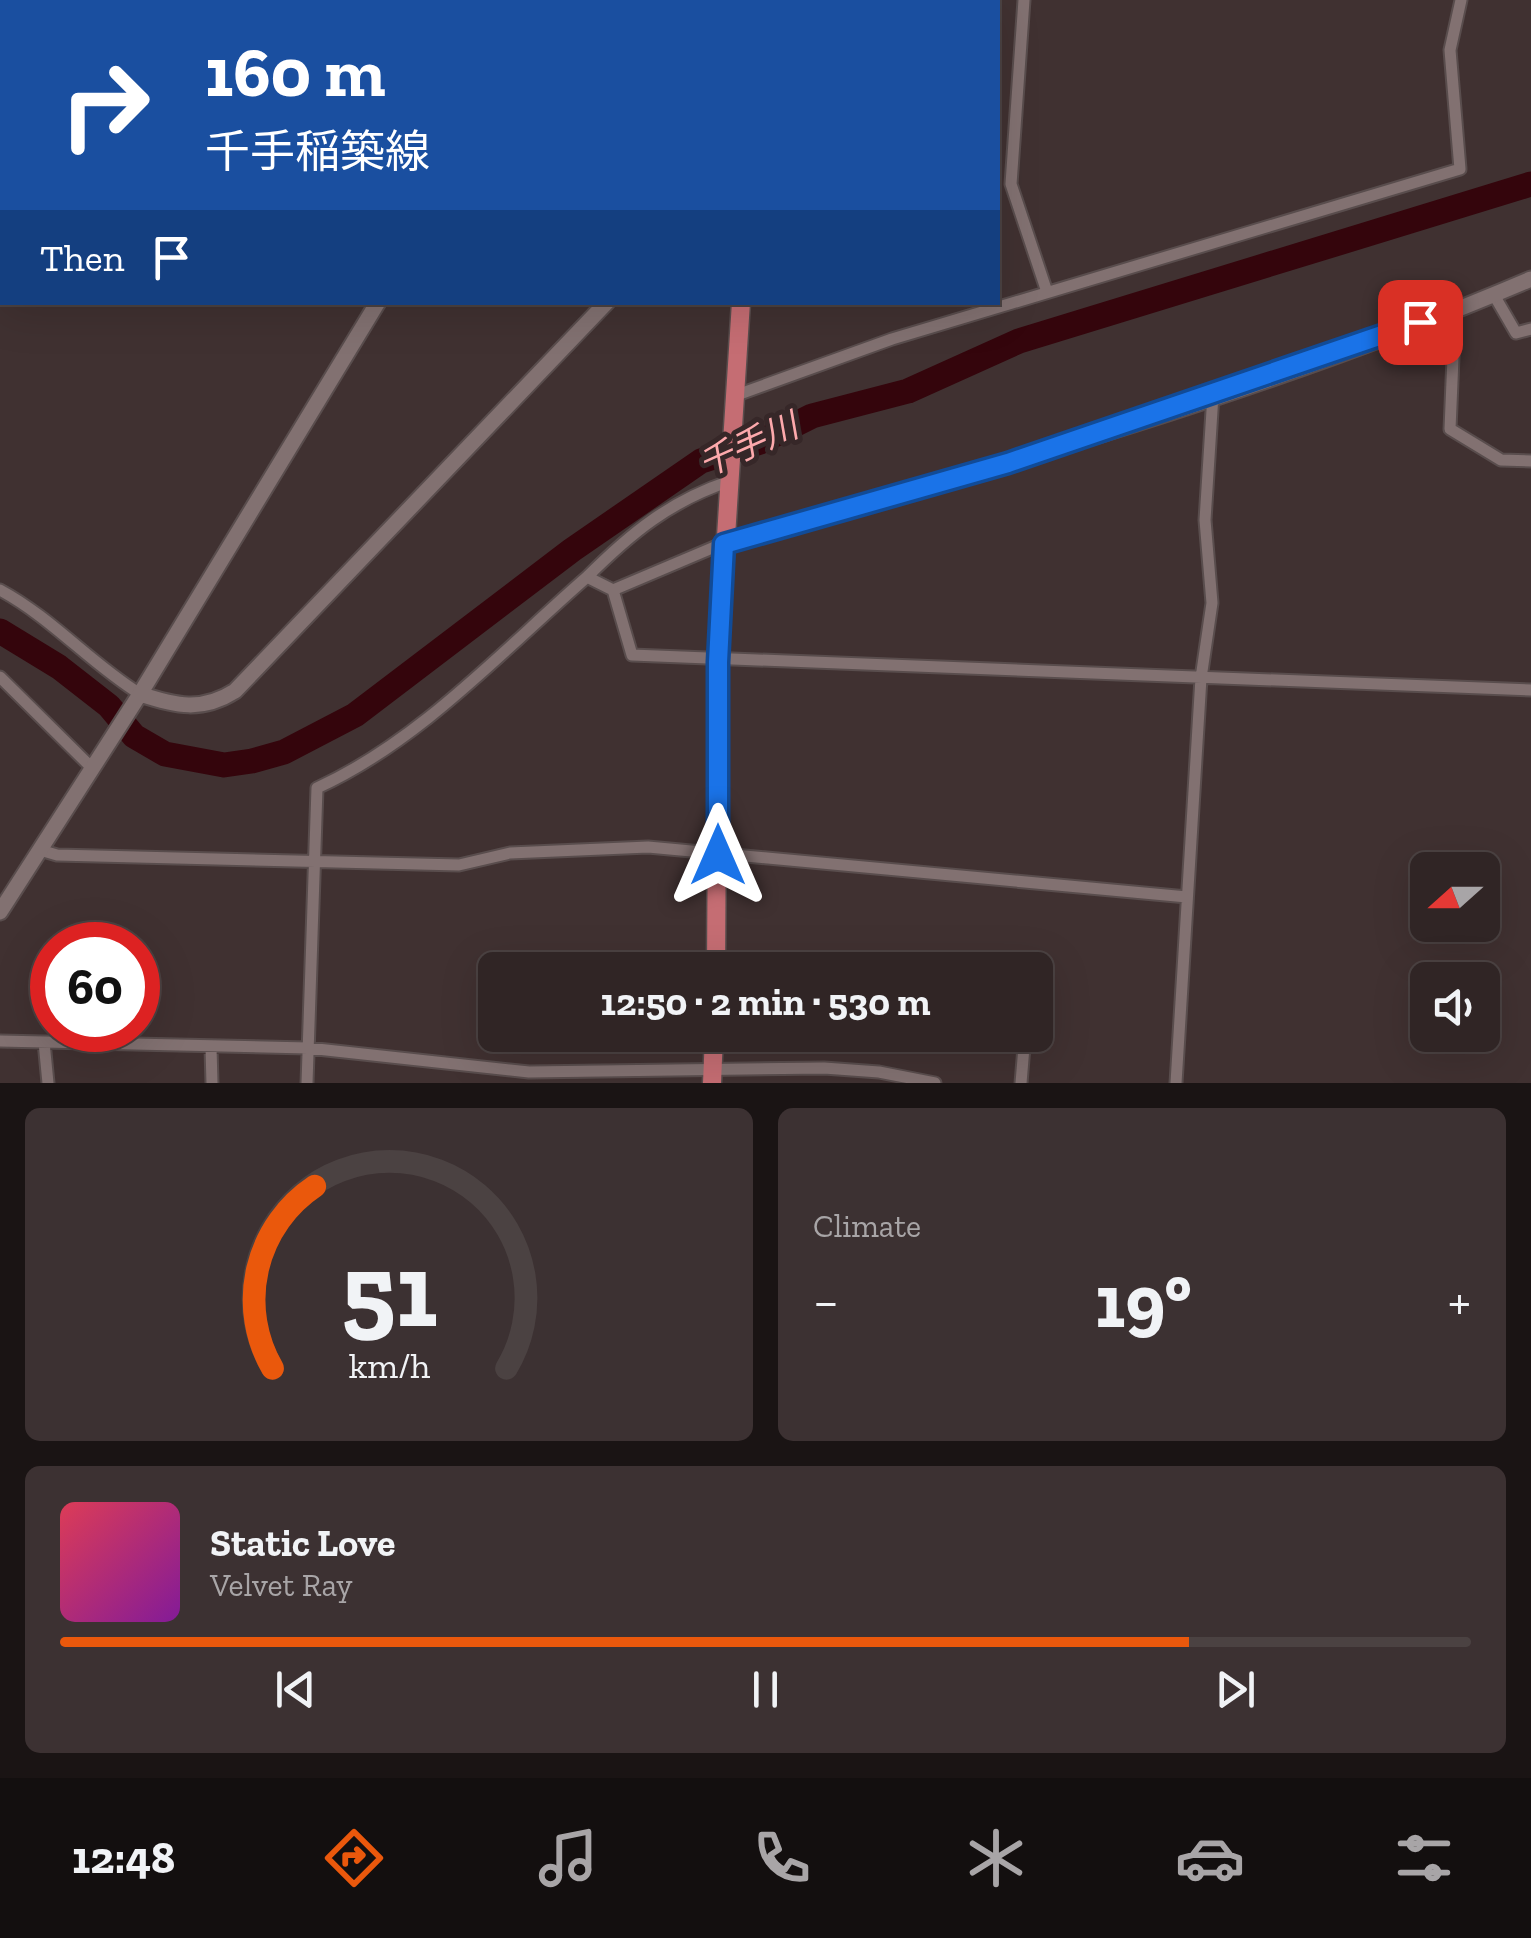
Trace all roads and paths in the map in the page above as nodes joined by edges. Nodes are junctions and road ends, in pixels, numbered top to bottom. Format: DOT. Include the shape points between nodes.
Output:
graph roads {
  1 [pos="1024,0"];
  2 [pos="1461,0"];
  3 [pos="1000,180"];
  4 [pos="1012,184"];
  5 [pos="1531,280"];
  6 [pos="1046,292"];
  7 [pos="1494,295"];
  8 [pos="376,305"];
  9 [pos="604,305"];
  10 [pos="741,305"];
  11 [pos="1454,310"];
  12 [pos="1531,329"];
  13 [pos="1212,396"];
  14 [pos="737,399"];
  15 [pos="1531,461"];
  16 [pos="730,478"];
  17 [pos="724,544"];
  18 [pos="587,577"];
  19 [pos="0,590"];
  20 [pos="613,590"];
  21 [pos="718,662"];
  22 [pos="0,677"];
  23 [pos="1201,678"];
  24 [pos="1531,690"];
  25 [pos="140,694"];
  26 [pos="94,764"];
  27 [pos="40,850"];
  28 [pos="718,855"];
  29 [pos="315,862"];
  30 [pos="1187,897"];
  31 [pos="0,912"];
  32 [pos="716,952"];
  33 [pos="0,1041"];
  34 [pos="30,1042"];
  35 [pos="160,1046"];
  36 [pos="212,1048"];
  37 [pos="308,1048"];
  38 [pos="45,1052"];
  39 [pos="713,1052"];
  40 [pos="1024,1052"];
  41 [pos="712,1077"];
  42 [pos="48,1083"];
  43 [pos="212,1083"];
  44 [pos="306,1083"];
  45 [pos="935,1083"];
  46 [pos="1021,1083"];
  47 [pos="1176,1083"];
  1 -- 4 [label="street"];
  2 -- 6 [label="street" via="1450,50 1460,169"];
  3 -- 4 [label="street"];
  4 -- 6 [label="street"];
  5 -- 7 [label="street"];
  6 -- 14 [label="street" via="892,339"];
  7 -- 11 [label="street"];
  7 -- 12 [label="street" via="1508,326 1516,333"];
  8 -- 25 [label="street"];
  9 -- 25 [label="street" via="235,691 218,702 187,707"];
  10 -- 14 [label="main road"];
  11 -- 13 [label="street"];
  11 -- 15 [label="street" via="1450,429 1501,460"];
  13 -- 17 [label="street"];
  13 -- 23 [label="street" via="1205,520 1212,604"];
  14 -- 16 [label="main road"];
  16 -- 17 [label="main road"];
  16 -- 18 [label="street" via="666,508"];
  17 -- 20 [label="street"];
  17 -- 21 [label="main road"];
  18 -- 20 [label="street"];
  18 -- 29 [label="street" via="412,730 350,774 317,788"];
  19 -- 25 [label="street" via="34,608"];
  20 -- 21 [label="street" via="632,655"];
  21 -- 23 [label="street"];
  21 -- 28 [label="main road"];
  22 -- 26 [label="street"];
  23 -- 24 [label="street"];
  23 -- 30 [label="street"];
  25 -- 26 [label="street"];
  26 -- 27 [label="street"];
  27 -- 29 [label="street" via="58,856"];
  27 -- 31 [label="street"];
  28 -- 29 [label="street" via="648,847 510,852 459,865"];
  28 -- 30 [label="street"];
  28 -- 32 [label="main road"];
  29 -- 37 [label="street"];
  30 -- 47 [label="street"];
  33 -- 34 [label="street"];
  35 -- 36 [label="street"];
  36 -- 37 [label="street"];
  36 -- 43 [label="street"];
  37 -- 41 [label="street" via="529,1072"];
  37 -- 44 [label="street"];
  38 -- 42 [label="street"];
  39 -- 41 [label="main road"];
  40 -- 46 [label="street"];
  41 -- 45 [label="street" via="824,1068"];
}
